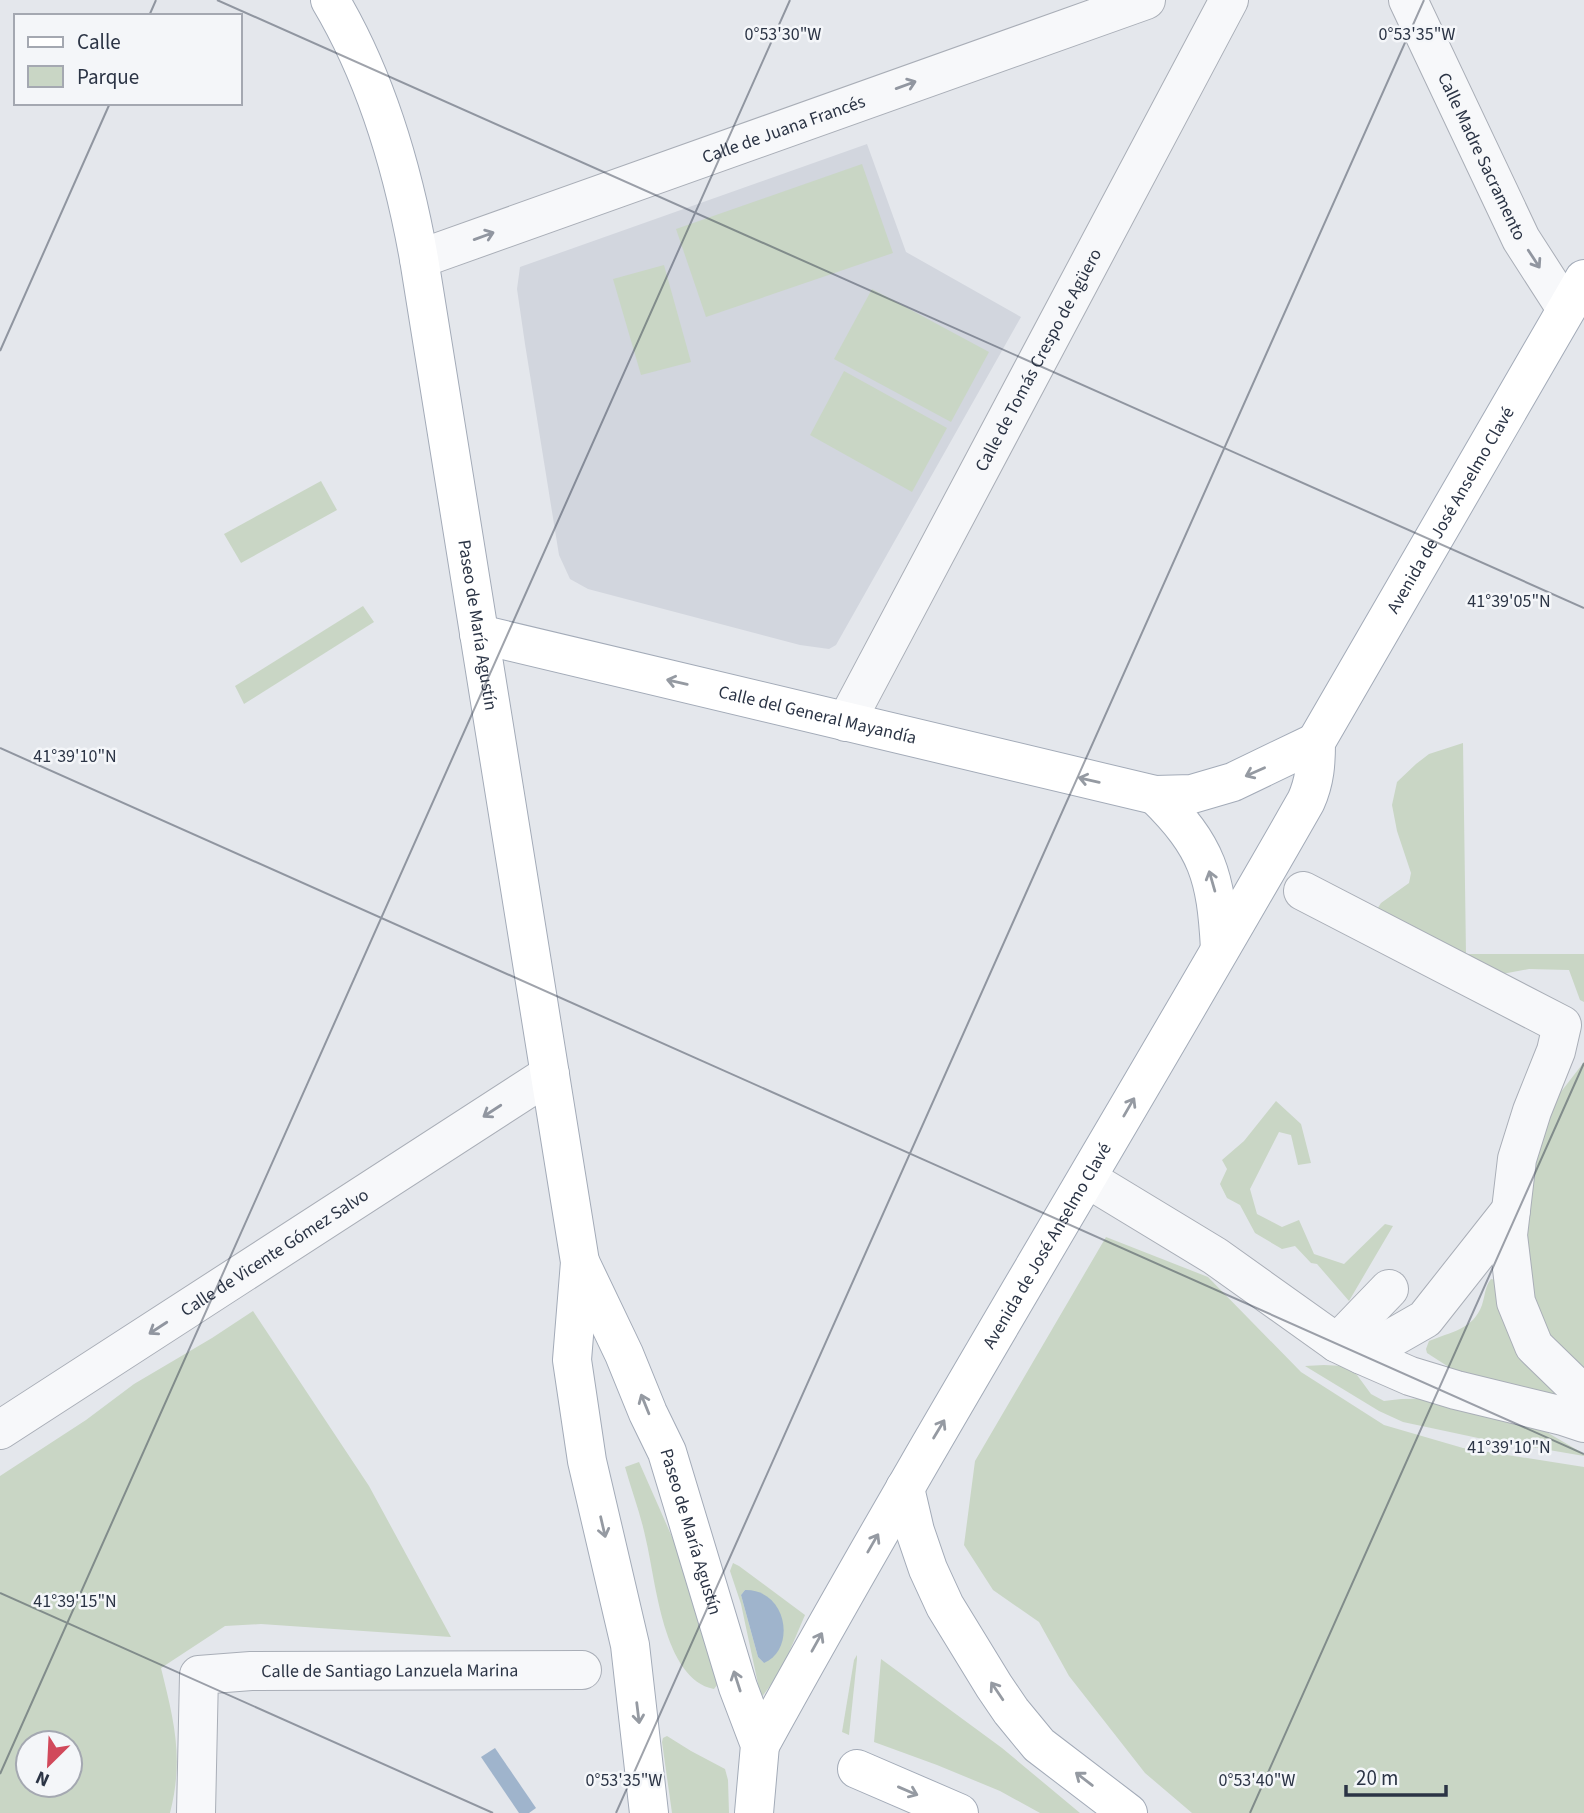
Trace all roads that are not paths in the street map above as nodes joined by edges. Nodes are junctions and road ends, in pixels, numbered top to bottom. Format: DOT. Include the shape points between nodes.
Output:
graph roads {
  1 [pos="330,0"];
  2 [pos="1146,0"];
  3 [pos="1229,0"];
  4 [pos="1408,0"];
  5 [pos="1098,7"];
  6 [pos="419,259"];
  7 [pos="1575,294"];
  8 [pos="479,635"];
  9 [pos="846,722"];
  10 [pos="1316,742"];
  11 [pos="1155,795"];
  12 [pos="1303,891"];
  13 [pos="1220,948"];
  14 [pos="550,1074"];
  15 [pos="1088,1179"];
  16 [pos="1511,1210"];
  17 [pos="580,1262"];
  18 [pos="1389,1289"];
  19 [pos="1349,1349"];
  20 [pos="1584,1401"];
  21 [pos="1584,1423"];
  22 [pos="0,1430"];
  23 [pos="905,1488"];
  24 [pos="582,1670"];
  25 [pos="760,1745"];
  26 [pos="857,1769"];
  27 [pos="196,1813"];
  28 [pos="649,1813"];
  29 [pos="754,1813"];
  30 [pos="959,1813"];
  31 [pos="1128,1813"];
  1 -- 6 [label="main road, Paseo de María Agustín" via="380,108"];
  2 -- 5 [label="street, Calle de Juana Francés"];
  3 -- 9 [label="street, Calle de Tomás Crespo de Agüero"];
  4 -- 7 [label="street, Calle Madre Sacramento, one-way" via="1521,239"];
  6 -- 5 [label="street, Calle de Juana Francés, one-way"];
  6 -- 8 [label="main road, Paseo de María Agustín"];
  7 -- 10 [label="main road, Avenida de José Anselmo Clavé"];
  9 -- 8 [label="main road, Calle del General Mayandía, one-way"];
  8 -- 14 [label="main road, Paseo de María Agustín"];
  11 -- 9 [label="main road, Calle del General Mayandía, one-way"];
  10 -- 11 [label="main road, one-way" via="1233,782 1192,794"];
  10 -- 13 [label="main road, Avenida de José Anselmo Clavé" via="1316,771 1306,801"];
  13 -- 11 [label="main road, one-way" via="1215,890 1202,852 1181,821"];
  12 -- 16 [label="street" via="1562,1026 1517,1159"];
  15 -- 13 [label="main road, Avenida de José Anselmo Clavé, one-way"];
  14 -- 17 [label="main road, Paseo de María Agustín"];
  14 -- 22 [label="street, Calle de Vicente Gómez Salvo, one-way"];
  15 -- 19 [label="street" via="1215,1256"];
  23 -- 15 [label="main road, Avenida de José Anselmo Clavé, one-way"];
  16 -- 19 [label="street" via="1426,1319"];
  16 -- 20 [label="street" via="1508,1235 1516,1302 1534,1346"];
  25 -- 17 [label="main road, Paseo de María Agustín, one-way" via="738,1688 667,1452"];
  17 -- 28 [label="main road, Paseo de María Agustín, one-way" via="572,1360 587,1461 630,1645"];
  18 -- 19 [label="street"];
  19 -- 21 [label="street" via="1410,1376"];
  25 -- 23 [label="main road, Avenida de José Anselmo Clavé, one-way"];
  31 -- 23 [label="main road, one-way" via="1039,1745 1000,1695 944,1606 919,1544"];
  24 -- 27 [label="street, Calle de Santiago Lanzuela Marina" via="199,1675"];
  25 -- 29 [label="main road, Paseo de María Agustín"];
  26 -- 30 [label="main road, one-way"];
}
